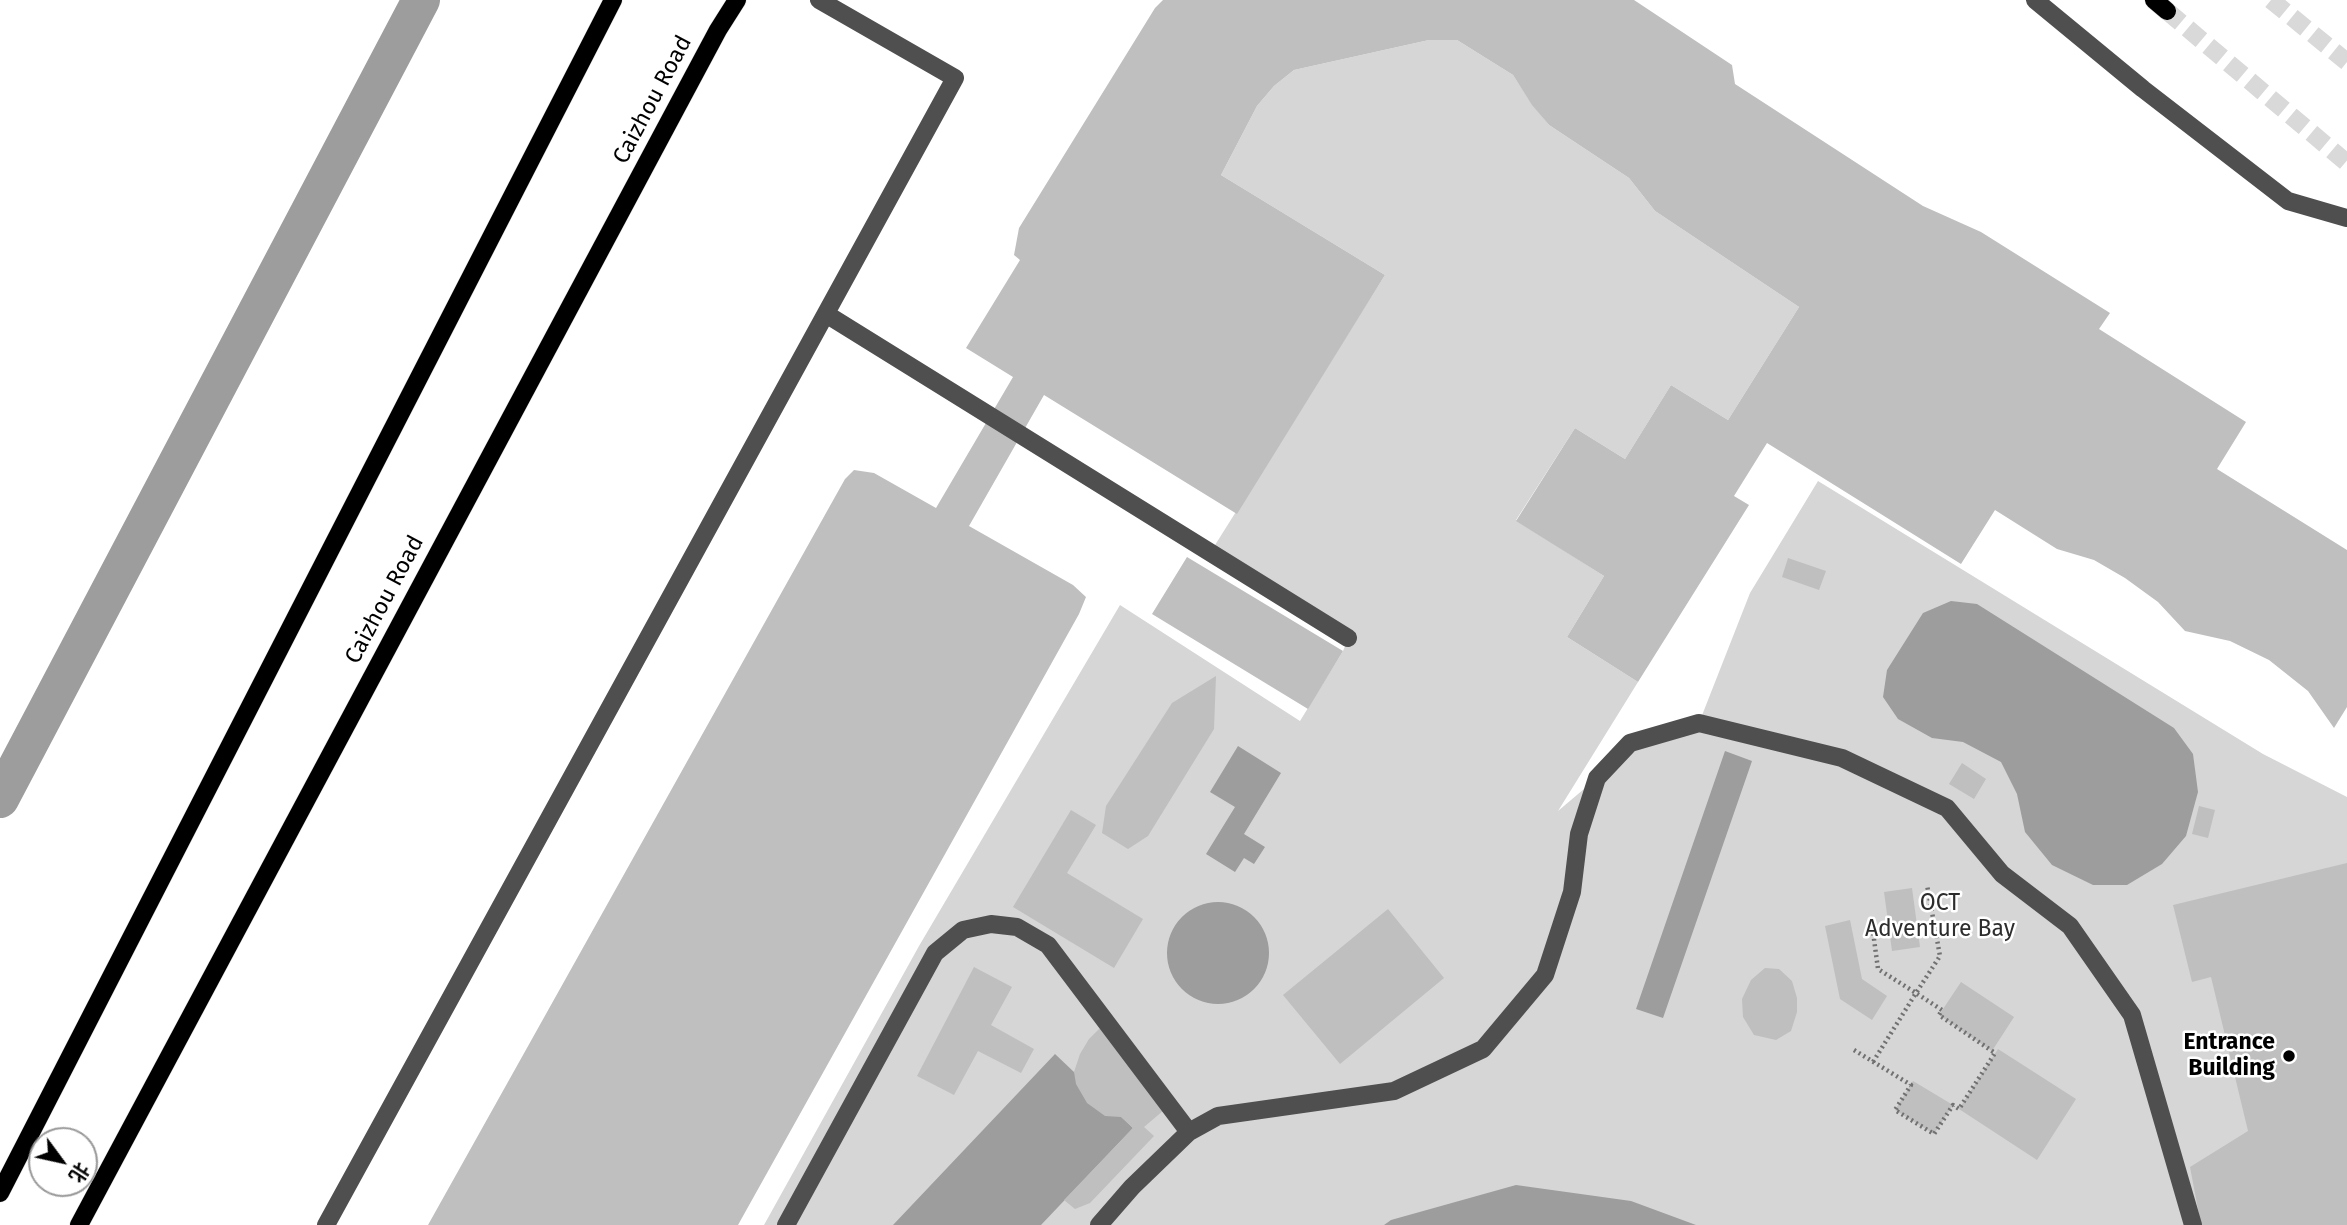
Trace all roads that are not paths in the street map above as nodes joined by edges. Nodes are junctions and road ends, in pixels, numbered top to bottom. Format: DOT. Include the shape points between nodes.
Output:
graph roads {
  1 [pos="613,0"];
  2 [pos="737,0"];
  3 [pos="819,0"];
  4 [pos="2035,0"];
  5 [pos="2347,218"];
  6 [pos="826,314"];
  7 [pos="1348,638"];
  8 [pos="1189,1132"];
  9 [pos="0,1193"];
  10 [pos="79,1225"];
  11 [pos="326,1225"];
  12 [pos="786,1225"];
  13 [pos="1099,1225"];
  14 [pos="2193,1225"];
  1 -- 9 [label="main road"];
  2 -- 10 [label="main road, Caizhou Road"];
  3 -- 6 [label="street" via="955,78"];
  4 -- 5 [label="street" via="2288,201"];
  6 -- 7 [label="street"];
  6 -- 11 [label="street"];
  8 -- 12 [label="street" via="1048,945 1017,927 990,924 963,930 935,954"];
  8 -- 13 [label="street"];
  8 -- 14 [label="street" via="1218,1115 1394,1091 1483,1049 1545,975 1572,892 1579,834 1597,778 1630,743 1699,723 1842,758 1947,808 2002,874 2070,926 2132,1015"];
}
